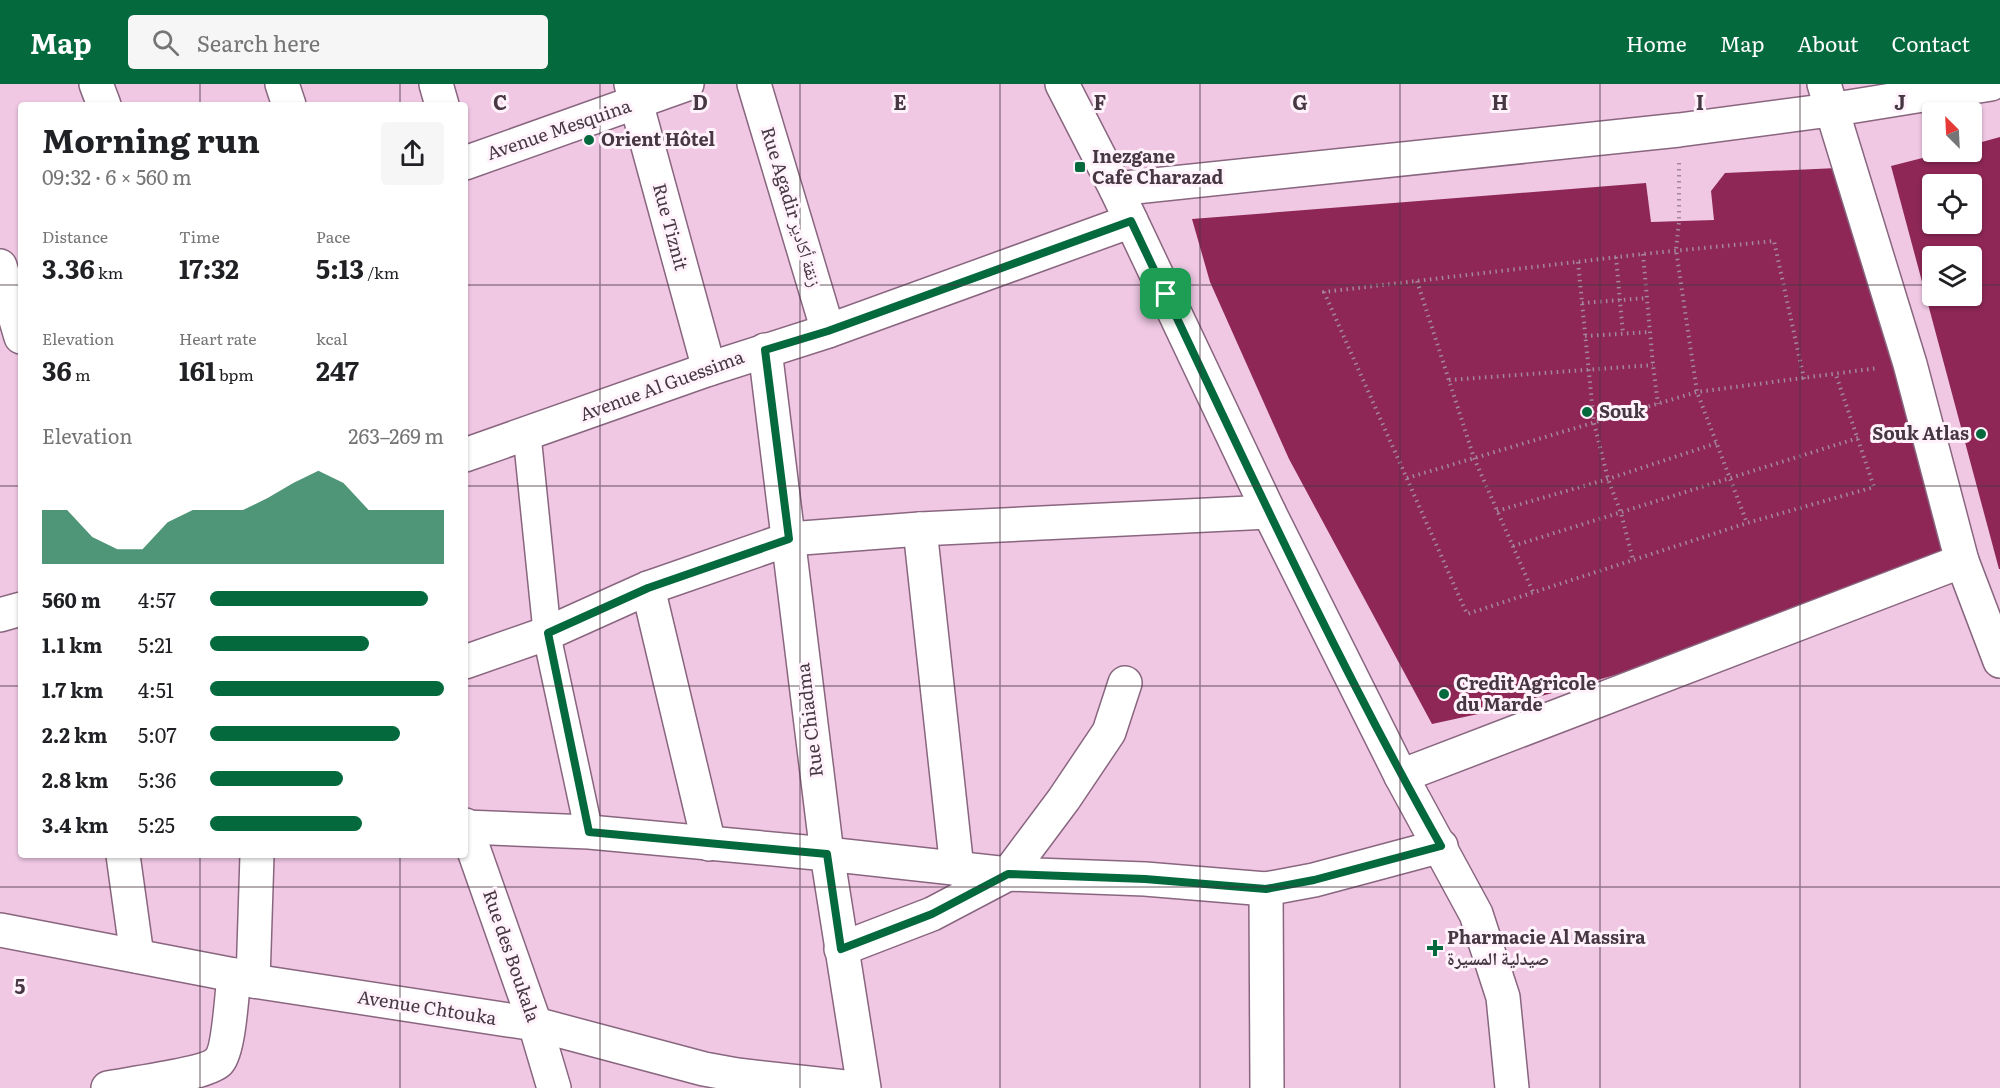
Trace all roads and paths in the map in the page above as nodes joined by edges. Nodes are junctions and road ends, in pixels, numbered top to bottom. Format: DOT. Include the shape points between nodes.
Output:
graph roads {
  1 [pos="96,84"];
  2 [pos="282,84"];
  3 [pos="436,84"];
  4 [pos="687,84"];
  5 [pos="754,84"];
  6 [pos="1062,84"];
  7 [pos="1991,84"];
  8 [pos="633,93"];
  9 [pos="1827,97"];
  10 [pos="103,102"];
  11 [pos="288,102"];
  12 [pos="441,102"];
  13 [pos="1679,129"];
  14 [pos="468,162"];
  15 [pos="1116,189"];
  16 [pos="1131,221"];
  17 [pos="1676,250"];
  18 [pos="1643,254"];
  19 [pos="1616,257"];
  20 [pos="1578,262"];
  21 [pos="0,266"];
  22 [pos="1417,281"];
  23 [pos="1647,298"];
  24 [pos="1620,300"];
  25 [pos="1582,303"];
  26 [pos="15,327"];
  27 [pos="828,331"];
  28 [pos="1650,332"];
  29 [pos="1623,334"];
  30 [pos="1585,336"];
  31 [pos="765,350"];
  32 [pos="1910,364"];
  33 [pos="1653,365"];
  34 [pos="709,369"];
  35 [pos="1589,371"];
  36 [pos="1836,375"];
  37 [pos="1804,379"];
  38 [pos="1449,380"];
  39 [pos="1697,392"];
  40 [pos="1658,404"];
  41 [pos="1594,423"];
  42 [pos="527,435"];
  43 [pos="1858,438"];
  44 [pos="1717,443"];
  45 [pos="468,454"];
  46 [pos="1474,458"];
  47 [pos="1407,478"];
  48 [pos="1730,478"];
  49 [pos="1608,479"];
  50 [pos="1497,511"];
  51 [pos="1269,512"];
  52 [pos="1621,513"];
  53 [pos="1748,523"];
  54 [pos="920,529"];
  55 [pos="789,539"];
  56 [pos="1513,546"];
  57 [pos="1633,560"];
  58 [pos="1962,561"];
  59 [pos="648,588"];
  60 [pos="1533,592"];
  61 [pos="18,610"];
  62 [pos="0,615"];
  63 [pos="548,633"];
  64 [pos="468,661"];
  65 [pos="2000,661"];
  66 [pos="1125,683"];
  67 [pos="1401,776"];
  68 [pos="468,826"];
  69 [pos="589,832"];
  70 [pos="468,834"];
  71 [pos="709,844"];
  72 [pos="1441,846"];
  73 [pos="827,854"];
  74 [pos="123,858"];
  75 [pos="257,858"];
  76 [pos="957,869"];
  77 [pos="1008,874"];
  78 [pos="1266,889"];
  79 [pos="0,930"];
  80 [pos="841,949"];
  81 [pos="137,956"];
  82 [pos="244,978"];
  83 [pos="535,1024"];
  84 [pos="205,1079"];
  85 [pos="108,1088"];
  86 [pos="554,1088"];
  87 [pos="854,1088"];
  88 [pos="864,1088"];
  89 [pos="1267,1088"];
  90 [pos="1512,1088"];
  1 -- 10 [label="street"];
  2 -- 11 [label="street"];
  3 -- 12 [label="street"];
  4 -- 8 [label="street, Avenue Mesquina"];
  5 -- 27 [label="street, Rue Agadir زنقة أكادير"];
  6 -- 15 [label="street"];
  7 -- 9 [label="street"];
  8 -- 14 [label="street, Avenue Mesquina"];
  8 -- 34 [label="street, Rue Tiznit"];
  9 -- 13 [label="street"];
  9 -- 32 [label="street"];
  13 -- 15 [label="street"];
  13 -- 17 [label="path"];
  15 -- 16 [label="street"];
  16 -- 27 [label="street, Avenue Al Guessima"];
  16 -- 51 [label="street"];
  17 -- 18 [label="path"];
  17 -- 37 [label="path" via="1774,241"];
  17 -- 39 [label="path"];
  18 -- 19 [label="path"];
  18 -- 23 [label="path"];
  19 -- 20 [label="path"];
  19 -- 24 [label="path"];
  20 -- 22 [label="path"];
  20 -- 25 [label="path"];
  21 -- 26 [label="street"];
  22 -- 38 [label="path"];
  22 -- 47 [label="path" via="1324,292"];
  23 -- 24 [label="path"];
  23 -- 28 [label="path"];
  24 -- 25 [label="path"];
  24 -- 29 [label="path"];
  25 -- 30 [label="path"];
  27 -- 31 [label="street, Avenue Al Guessima"];
  28 -- 29 [label="path"];
  28 -- 33 [label="path"];
  29 -- 30 [label="path"];
  30 -- 35 [label="path"];
  31 -- 34 [label="street, Avenue Al Guessima"];
  31 -- 55 [label="street, Rue Chiadma"];
  32 -- 36 [label="path"];
  32 -- 58 [label="street"];
  33 -- 35 [label="path"];
  33 -- 40 [label="path"];
  34 -- 42 [label="street, Avenue Al Guessima"];
  35 -- 38 [label="path"];
  35 -- 41 [label="path"];
  36 -- 37 [label="path"];
  36 -- 43 [label="path"];
  37 -- 39 [label="path"];
  38 -- 46 [label="path"];
  39 -- 40 [label="path"];
  39 -- 44 [label="path"];
  40 -- 41 [label="path"];
  41 -- 46 [label="path"];
  41 -- 49 [label="path"];
  42 -- 45 [label="street, Avenue Al Guessima"];
  42 -- 63 [label="street"];
  43 -- 48 [label="path"];
  43 -- 53 [label="path" via="1874,486"];
  44 -- 48 [label="path"];
  44 -- 49 [label="path"];
  46 -- 47 [label="path"];
  46 -- 50 [label="path"];
  47 -- 60 [label="path" via="1467,614"];
  48 -- 52 [label="path"];
  48 -- 53 [label="path"];
  49 -- 50 [label="path"];
  49 -- 52 [label="path"];
  50 -- 56 [label="path"];
  51 -- 54 [label="street"];
  51 -- 67 [label="street"];
  52 -- 56 [label="path"];
  52 -- 57 [label="path"];
  53 -- 57 [label="path"];
  54 -- 55 [label="street"];
  54 -- 76 [label="street"];
  55 -- 59 [label="street"];
  55 -- 73 [label="street, Rue Chiadma"];
  56 -- 60 [label="path"];
  57 -- 60 [label="path"];
  58 -- 65 [label="street"];
  58 -- 67 [label="street"];
  59 -- 63 [label="street"];
  59 -- 71 [label="street"];
  61 -- 62 [label="street"];
  63 -- 64 [label="street"];
  63 -- 69 [label="street"];
  66 -- 77 [label="street" via="1109,732"];
  67 -- 72 [label="street"];
  68 -- 69 [label="street"];
  69 -- 71 [label="street"];
  70 -- 83 [label="street, Rue des Boukala"];
  71 -- 73 [label="street"];
  72 -- 78 [label="street"];
  72 -- 90 [label="street" via="1476,914 1503,998"];
  73 -- 76 [label="street"];
  73 -- 80 [label="street, Rue Chiadma"];
  74 -- 81 [label="street"];
  75 -- 82 [label="street"];
  76 -- 77 [label="street"];
  77 -- 78 [label="street"];
  77 -- 80 [label="street" via="932,914"];
  78 -- 89 [label="street"];
  79 -- 81 [label="street, Avenue Chtouka"];
  80 -- 88 [label="street, Rue Chiadma"];
  81 -- 82 [label="street, Avenue Chtouka"];
  82 -- 83 [label="street, Avenue Chtouka"];
  82 -- 84 [label="street" via="225,1049"];
  83 -- 86 [label="street, Rue des Boukala"];
  83 -- 87 [label="street, Avenue Chtouka" via="704,1069"];
  84 -- 85 [label="street"];
}
